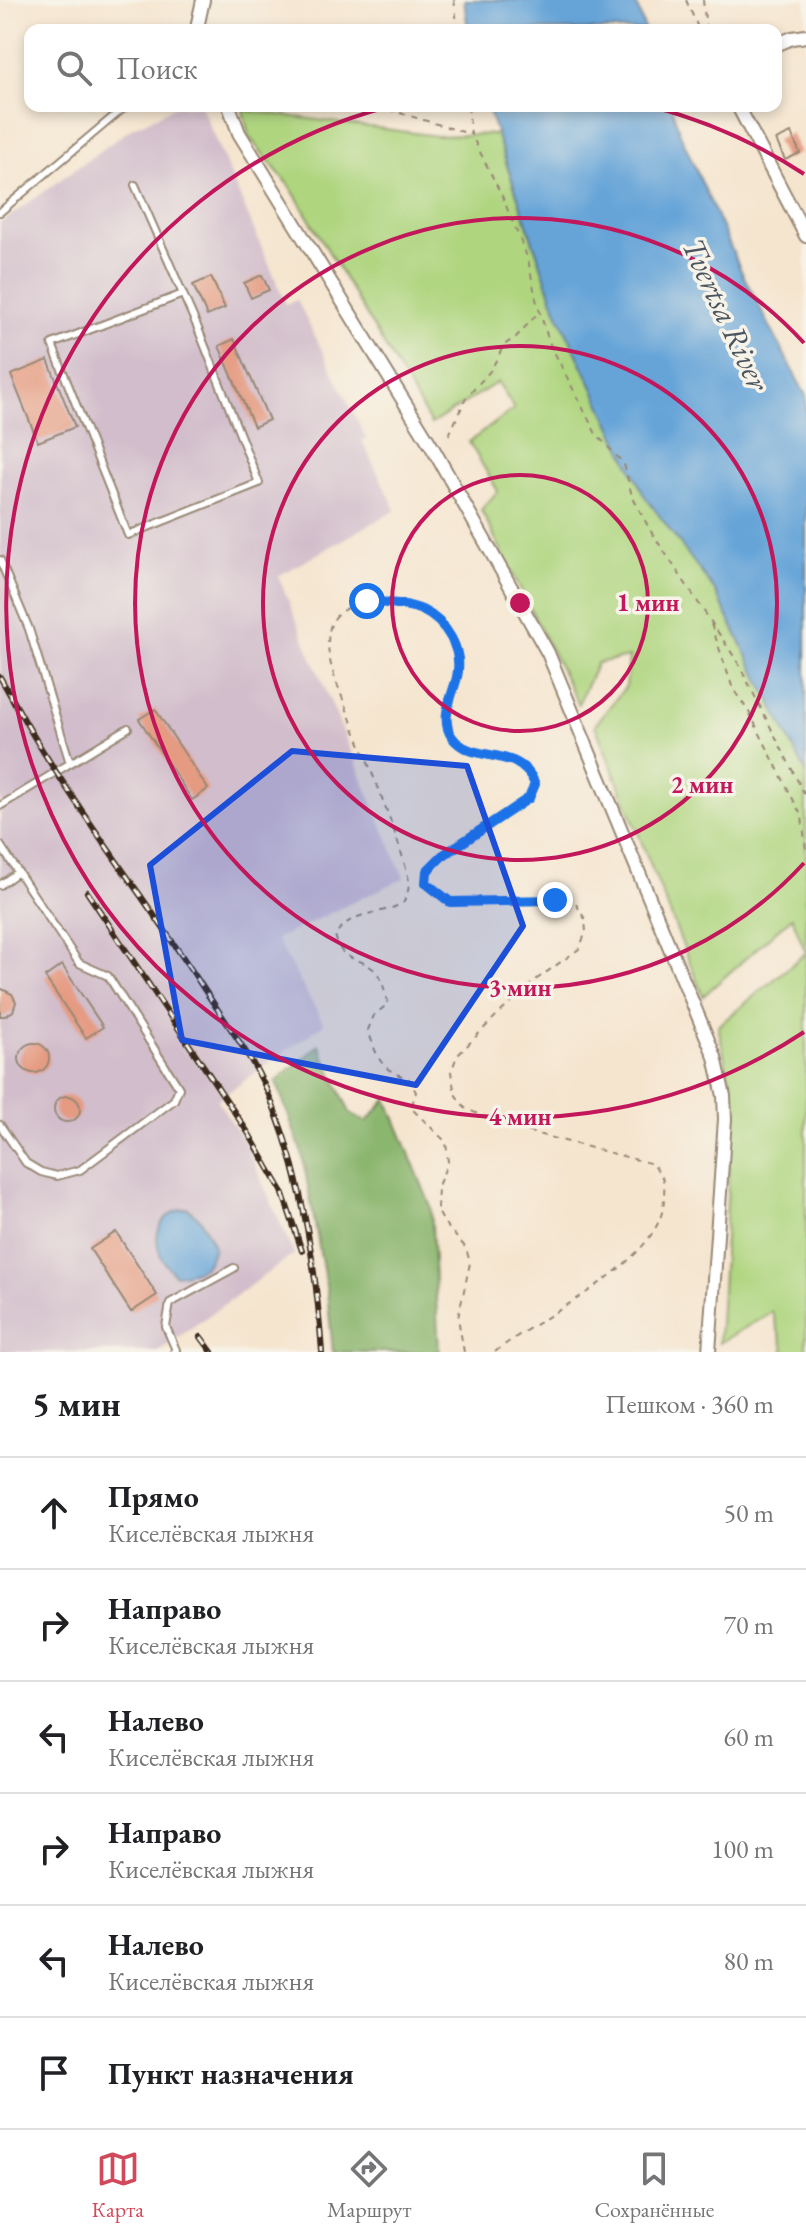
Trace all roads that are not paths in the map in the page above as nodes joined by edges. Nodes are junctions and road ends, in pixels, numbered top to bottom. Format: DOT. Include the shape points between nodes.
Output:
graph roads {
  1 [pos="203,0"];
  2 [pos="198,24"];
  3 [pos="806,36"];
  4 [pos="782,42"];
  5 [pos="119,112"];
  6 [pos="231,112"];
  7 [pos="741,112"];
  8 [pos="135,185"];
  9 [pos="0,212"];
  10 [pos="806,236"];
  11 [pos="183,294"];
  12 [pos="0,560"];
  13 [pos="128,728"];
  14 [pos="70,763"];
  15 [pos="0,806"];
  16 [pos="0,845"];
  17 [pos="3,856"];
  18 [pos="18,872"];
  19 [pos="0,885"];
  20 [pos="0,1125"];
  21 [pos="234,1268"];
  22 [pos="174,1352"];
  23 [pos="709,1352"];
  1 -- 2 [label="street"];
  3 -- 4 [label="street"];
  5 -- 9 [label="lane"];
  6 -- 23 [label="street" via="548,653 715,1057 724,1096 724,1130"];
  7 -- 10 [label="street"];
  8 -- 11 [label="lane"];
  11 -- 11 [label="lane" via="259,483 128,535 52,344"];
  12 -- 14 [label="lane" via="29,629"];
  13 -- 14 [label="lane"];
  14 -- 15 [label="lane"];
  16 -- 17 [label="lane"];
  17 -- 18 [label="lane"];
  18 -- 19 [label="lane"];
  18 -- 20 [label="lane" via="79,963 108,976 179,1088 174,1100 80,1170 57,1176 26,1163"];
  21 -- 22 [label="lane" via="170,1303 166,1327"];
}
